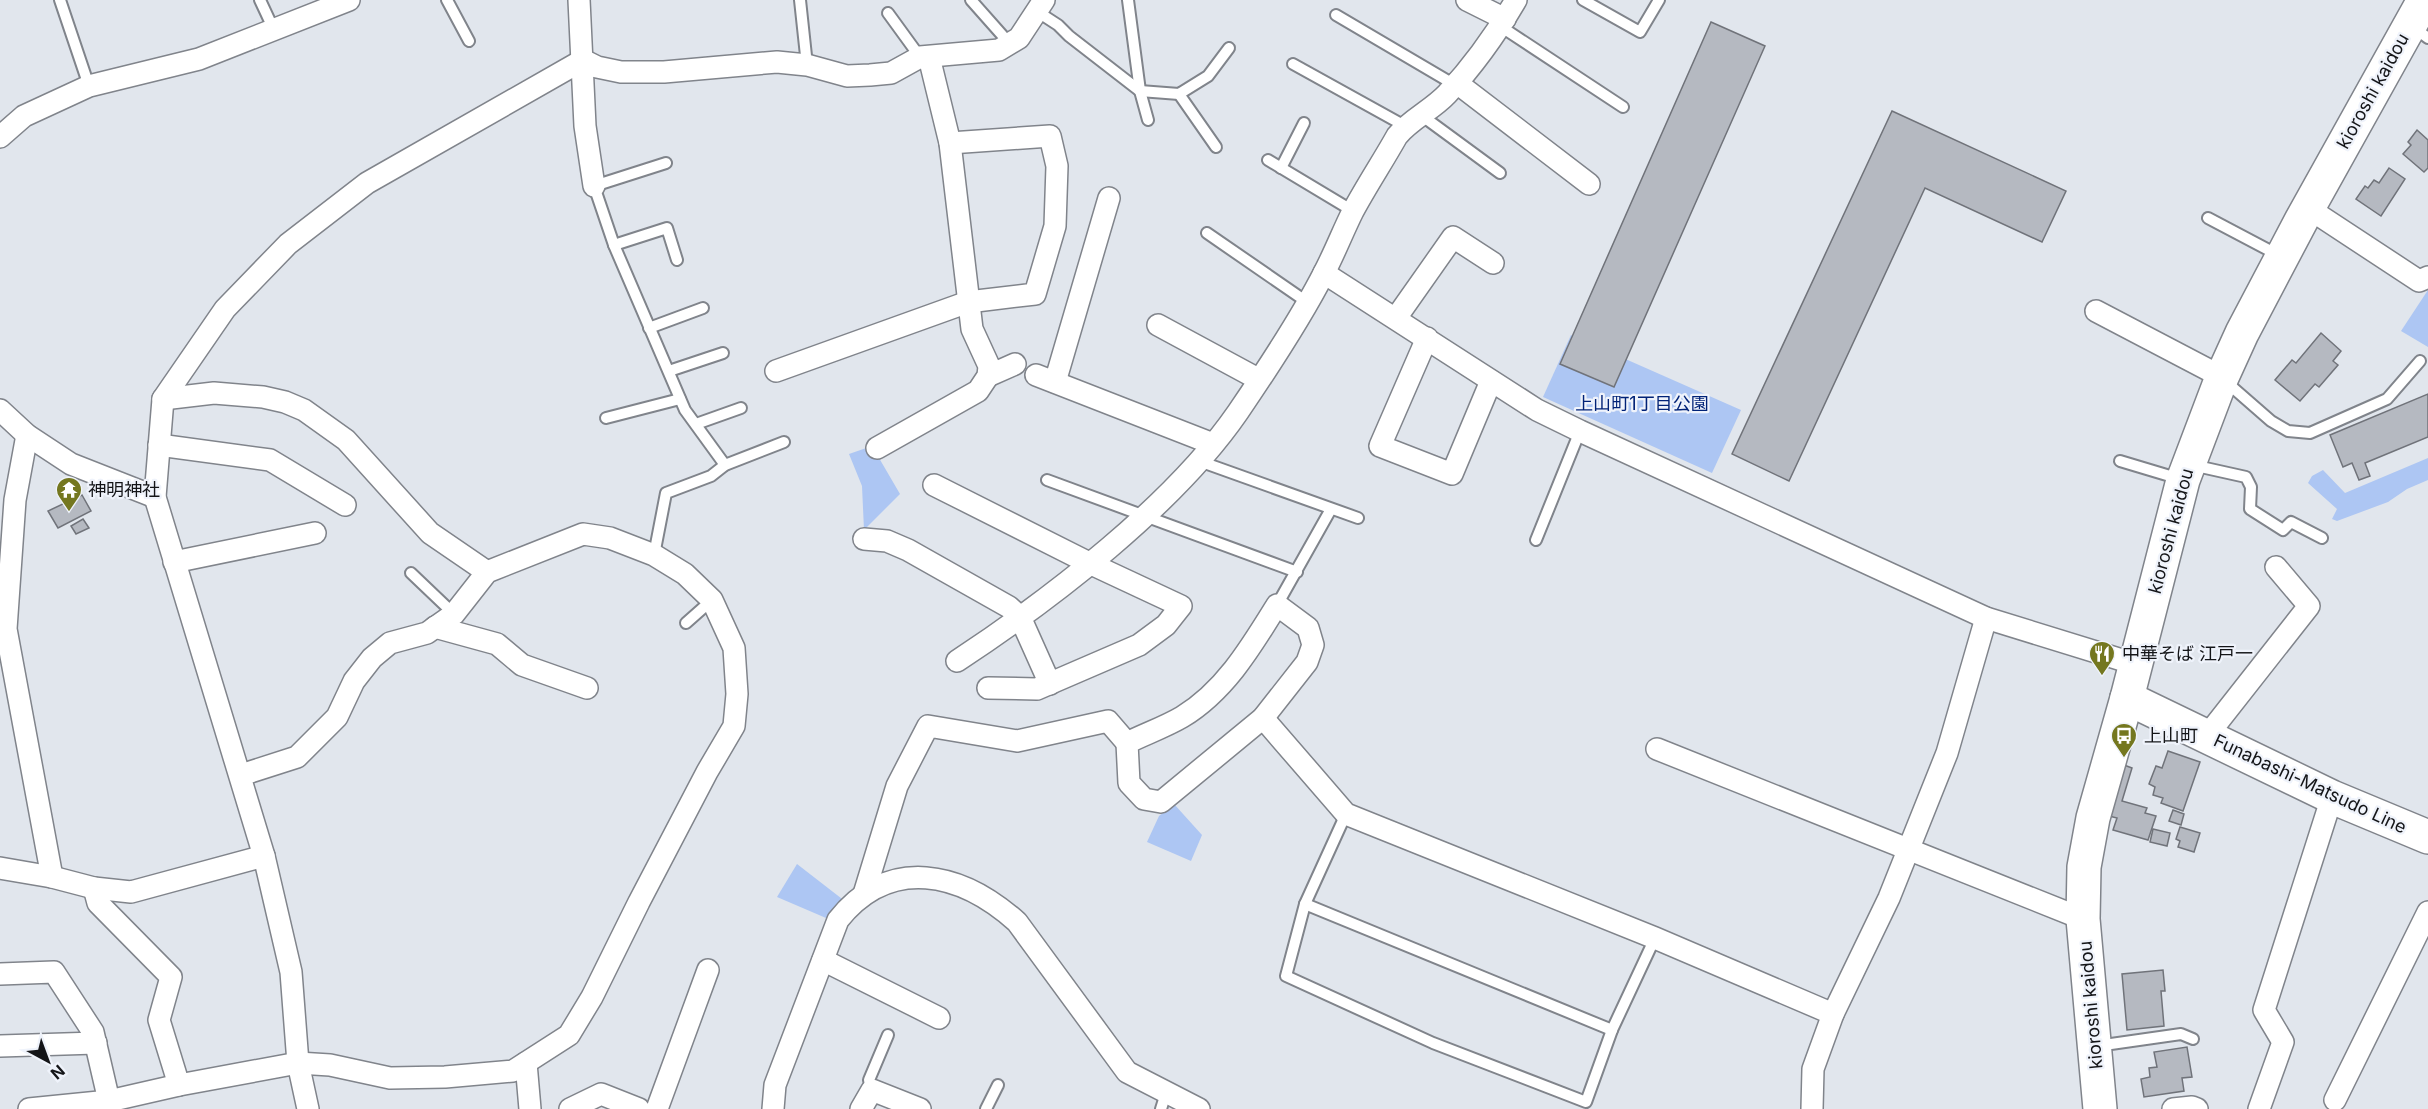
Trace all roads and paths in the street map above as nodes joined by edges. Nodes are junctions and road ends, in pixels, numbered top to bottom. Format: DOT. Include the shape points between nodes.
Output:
graph roads {
  1 [pos="60,0"];
  2 [pos="260,0"];
  3 [pos="349,0"];
  4 [pos="447,0"];
  5 [pos="579,0"];
  6 [pos="800,0"];
  7 [pos="971,0"];
  8 [pos="1128,0"];
  9 [pos="1467,0"];
  10 [pos="1516,0"];
  11 [pos="1583,0"];
  12 [pos="1659,0"];
  13 [pos="1041,6"];
  14 [pos="888,14"];
  15 [pos="1336,15"];
  16 [pos="2421,21"];
  17 [pos="1503,23"];
  18 [pos="274,30"];
  19 [pos="469,41"];
  20 [pos="1010,44"];
  21 [pos="1229,48"];
  22 [pos="925,57"];
  23 [pos="583,60"];
  24 [pos="1293,64"];
  25 [pos="807,66"];
  26 [pos="1456,84"];
  27 [pos="89,86"];
  28 [pos="1140,91"];
  29 [pos="1179,94"];
  30 [pos="1623,107"];
  31 [pos="1148,120"];
  32 [pos="1413,121"];
  33 [pos="1304,123"];
  34 [pos="0,137"];
  35 [pos="950,143"];
  36 [pos="1216,147"];
  37 [pos="1268,160"];
  38 [pos="666,164"];
  39 [pos="1281,168"];
  40 [pos="1500,173"];
  41 [pos="1589,184"];
  42 [pos="594,186"];
  43 [pos="1109,198"];
  44 [pos="2308,208"];
  45 [pos="1353,212"];
  46 [pos="2208,218"];
  47 [pos="1207,233"];
  48 [pos="614,245"];
  49 [pos="2281,257"];
  50 [pos="677,260"];
  51 [pos="1493,263"];
  52 [pos="1324,273"];
  53 [pos="2428,277"];
  54 [pos="968,302"];
  55 [pos="1307,302"];
  56 [pos="703,308"];
  57 [pos="2096,311"];
  58 [pos="1396,318"];
  59 [pos="1158,325"];
  60 [pos="649,328"];
  61 [pos="1427,338"];
  62 [pos="723,353"];
  63 [pos="2420,361"];
  64 [pos="1015,364"];
  65 [pos="669,371"];
  66 [pos="776,371"];
  67 [pos="988,376"];
  68 [pos="2222,377"];
  69 [pos="1258,380"];
  70 [pos="1491,381"];
  71 [pos="163,399"];
  72 [pos="680,399"];
  73 [pos="741,408"];
  74 [pos="0,410"];
  75 [pos="606,418"];
  76 [pos="696,424"];
  77 [pos="1580,431"];
  78 [pos="27,435"];
  79 [pos="784,442"];
  80 [pos="1213,444"];
  81 [pos="159,445"];
  82 [pos="877,448"];
  83 [pos="1199,461"];
  84 [pos="2120,461"];
  85 [pos="725,465"];
  86 [pos="2186,473"];
  87 [pos="1047,480"];
  88 [pos="934,485"];
  89 [pos="154,497"];
  90 [pos="345,506"];
  91 [pos="1331,509"];
  92 [pos="1144,516"];
  93 [pos="1358,518"];
  94 [pos="315,533"];
  95 [pos="2322,538"];
  96 [pos="864,539"];
  97 [pos="1536,540"];
  98 [pos="654,555"];
  99 [pos="174,562"];
  100 [pos="1089,563"];
  101 [pos="2276,567"];
  102 [pos="487,572"];
  103 [pos="1297,572"];
  104 [pos="411,573"];
  105 [pos="712,600"];
  106 [pos="1277,605"];
  107 [pos="454,614"];
  108 [pos="1020,617"];
  109 [pos="1986,618"];
  110 [pos="686,623"];
  111 [pos="435,627"];
  112 [pos="3,629"];
  113 [pos="957,661"];
  114 [pos="2135,664"];
  115 [pos="1050,684"];
  116 [pos="587,688"];
  117 [pos="988,688"];
  118 [pos="2127,698"];
  119 [pos="1263,718"];
  120 [pos="2206,736"];
  121 [pos="1127,743"];
  122 [pos="1657,749"];
  123 [pos="241,775"];
  124 [pos="2332,797"];
  125 [pos="1346,814"];
  126 [pos="2428,837"];
  127 [pos="1908,850"];
  128 [pos="264,856"];
  129 [pos="0,868"];
  130 [pos="52,877"];
  131 [pos="94,888"];
  132 [pos="864,894"];
  133 [pos="1305,904"];
  134 [pos="2428,912"];
  135 [pos="2083,919"];
  136 [pos="1655,938"];
  137 [pos="823,960"];
  138 [pos="708,970"];
  139 [pos="0,974"];
  140 [pos="1833,1014"];
  141 [pos="939,1018"];
  142 [pos="1612,1030"];
  143 [pos="888,1035"];
  144 [pos="2193,1039"];
  145 [pos="96,1043"];
  146 [pos="0,1046"];
  147 [pos="2094,1046"];
  148 [pos="526,1062"];
  149 [pos="298,1063"];
  150 [pos="179,1085"];
  151 [pos="998,1085"];
  152 [pos="872,1090"];
  153 [pos="2335,1100"];
  154 [pos="109,1101"];
  155 [pos="1164,1101"];
  156 [pos="29,1109"];
  157 [pos="308,1109"];
  158 [pos="530,1109"];
  159 [pos="570,1109"];
  160 [pos="639,1109"];
  161 [pos="657,1109"];
  162 [pos="773,1109"];
  163 [pos="861,1109"];
  164 [pos="920,1109"];
  165 [pos="986,1109"];
  166 [pos="1199,1109"];
  167 [pos="1812,1109"];
  168 [pos="2100,1109"];
  169 [pos="2173,1109"];
  170 [pos="2197,1109"];
  171 [pos="2259,1109"];
  1 -- 27 [label="lane"];
  2 -- 18 [label="lane"];
  3 -- 18 [label="street"];
  4 -- 19 [label="lane"];
  5 -- 23 [label="street"];
  6 -- 25 [label="lane"];
  7 -- 20 [label="lane"];
  8 -- 28 [label="lane"];
  9 -- 17 [label="street"];
  10 -- 17 [label="street"];
  11 -- 12 [label="lane" via="1640,32"];
  13 -- 20 [label="street" via="1019,38"];
  13 -- 28 [label="lane" via="1068,36"];
  14 -- 22 [label="lane"];
  15 -- 26 [label="lane"];
  16 -- 44 [label="main road, kioroshi kaidou"];
  17 -- 26 [label="street"];
  17 -- 30 [label="lane"];
  18 -- 27 [label="street" via="199,59"];
  20 -- 22 [label="street" via="986,53"];
  21 -- 29 [label="lane" via="1208,76"];
  22 -- 25 [label="street" via="891,72 870,75 847,76"];
  22 -- 35 [label="street"];
  23 -- 25 [label="street" via="621,72 769,63"];
  23 -- 42 [label="street" via="585,126"];
  23 -- 71 [label="street" via="367,183 288,244 225,309"];
  24 -- 32 [label="lane"];
  26 -- 32 [label="street"];
  26 -- 41 [label="street"];
  27 -- 34 [label="street" via="24,116"];
  28 -- 29 [label="lane"];
  28 -- 31 [label="lane"];
  29 -- 36 [label="lane"];
  32 -- 40 [label="lane"];
  32 -- 45 [label="street"];
  33 -- 39 [label="lane"];
  35 -- 54 [label="street"];
  35 -- 54 [label="street" via="1050,136 1057,166 1055,226 1035,294"];
  37 -- 39 [label="lane"];
  38 -- 42 [label="lane"];
  39 -- 45 [label="lane"];
  42 -- 48 [label="lane"];
  43 -- 80 [label="street" via="1046,379"];
  44 -- 49 [label="main road, kioroshi kaidou"];
  44 -- 53 [label="street" via="2419,281"];
  45 -- 52 [label="street"];
  46 -- 49 [label="lane"];
  47 -- 55 [label="lane"];
  48 -- 50 [label="lane" via="667,228"];
  48 -- 60 [label="lane"];
  49 -- 68 [label="main road, kioroshi kaidou"];
  51 -- 58 [label="street" via="1453,237"];
  52 -- 55 [label="street"];
  52 -- 58 [label="street"];
  54 -- 66 [label="street"];
  54 -- 67 [label="street" via="972,329 988,366"];
  55 -- 69 [label="street"];
  56 -- 60 [label="lane"];
  57 -- 68 [label="street"];
  58 -- 61 [label="street"];
  59 -- 69 [label="street"];
  60 -- 65 [label="lane"];
  61 -- 70 [label="street"];
  61 -- 70 [label="street" via="1380,446 1452,474"];
  62 -- 65 [label="lane"];
  63 -- 68 [label="lane" via="2387,399 2310,433 2288,431 2271,421"];
  64 -- 67 [label="street"];
  65 -- 72 [label="lane"];
  67 -- 82 [label="street" via="978,391"];
  68 -- 86 [label="main road, kioroshi kaidou"];
  69 -- 80 [label="street"];
  70 -- 77 [label="street"];
  71 -- 81 [label="street"];
  71 -- 102 [label="street" via="214,393 263,397 304,410 346,440 430,533"];
  72 -- 75 [label="lane"];
  72 -- 76 [label="lane"];
  73 -- 76 [label="lane"];
  74 -- 78 [label="street"];
  76 -- 85 [label="lane"];
  77 -- 97 [label="lane"];
  77 -- 109 [label="street"];
  78 -- 89 [label="street" via="71,464"];
  78 -- 112 [label="street" via="15,500"];
  79 -- 85 [label="lane"];
  80 -- 83 [label="street"];
  81 -- 89 [label="street"];
  81 -- 90 [label="street" via="270,460"];
  83 -- 91 [label="lane"];
  83 -- 92 [label="street"];
  84 -- 86 [label="lane"];
  85 -- 98 [label="lane" via="711,476 666,493"];
  86 -- 95 [label="lane" via="2246,477 2251,487 2250,508 2283,530 2291,522"];
  86 -- 114 [label="main road, kioroshi kaidou"];
  87 -- 92 [label="lane"];
  88 -- 100 [label="street"];
  89 -- 99 [label="street"];
  91 -- 93 [label="lane"];
  91 -- 103 [label="lane"];
  92 -- 100 [label="street"];
  92 -- 103 [label="lane"];
  94 -- 99 [label="street"];
  96 -- 108 [label="street" via="908,550"];
  98 -- 102 [label="street" via="610,538 583,534"];
  98 -- 105 [label="street" via="685,574"];
  99 -- 123 [label="street"];
  100 -- 108 [label="street"];
  100 -- 115 [label="street" via="1181,606 1166,626 1139,645"];
  101 -- 120 [label="street" via="2309,606"];
  102 -- 107 [label="street"];
  103 -- 106 [label="lane"];
  104 -- 107 [label="lane"];
  105 -- 110 [label="lane"];
  105 -- 148 [label="street" via="734,648 734,726 592,998 569,1035"];
  106 -- 119 [label="street" via="1308,628 1313,645 1307,662"];
  106 -- 121 [label="street" via="1245,657 1217,690 1182,717"];
  107 -- 111 [label="street"];
  108 -- 113 [label="street"];
  108 -- 115 [label="street"];
  109 -- 114 [label="street"];
  109 -- 127 [label="street" via="1947,753"];
  111 -- 116 [label="street" via="497,644 522,665"];
  111 -- 123 [label="street" via="390,643 372,658 354,681 337,717 297,757"];
  112 -- 130 [label="street"];
  114 -- 118 [label="main road, kioroshi kaidou"];
  115 -- 117 [label="street" via="1037,689"];
  118 -- 120 [label="main road, Funabashi-Matsudo Line"];
  118 -- 135 [label="main road, kioroshi kaidou" via="2087,844"];
  119 -- 121 [label="street" via="1161,802 1144,799 1129,783"];
  119 -- 125 [label="street"];
  120 -- 124 [label="main road, Funabashi-Matsudo Line"];
  121 -- 132 [label="street" via="1108,721 1017,741 928,726 897,786"];
  122 -- 127 [label="street"];
  123 -- 128 [label="street"];
  124 -- 126 [label="main road, Funabashi-Matsudo Line"];
  124 -- 171 [label="street" via="2264,1010 2283,1042"];
  125 -- 133 [label="lane"];
  125 -- 136 [label="street"];
  127 -- 135 [label="street"];
  127 -- 140 [label="street"];
  128 -- 131 [label="street" via="131,892"];
  128 -- 149 [label="street" via="291,972"];
  129 -- 130 [label="street"];
  130 -- 131 [label="street"];
  131 -- 150 [label="street" via="98,903 171,977 159,1020"];
  132 -- 137 [label="street" via="838,920"];
  132 -- 155 [label="street" via="920,876 973,889 1002,909 1017,922 1126,1072"];
  133 -- 142 [label="lane"];
  133 -- 142 [label="lane" via="1286,976 1433,1043 1586,1102"];
  134 -- 153 [label="street"];
  135 -- 147 [label="main road, kioroshi kaidou"];
  136 -- 140 [label="street"];
  136 -- 142 [label="lane"];
  137 -- 141 [label="street"];
  137 -- 162 [label="street" via="775,1085"];
  138 -- 161 [label="street"];
  139 -- 145 [label="street" via="54,972 93,1032"];
  140 -- 167 [label="street" via="1813,1069"];
  143 -- 152 [label="lane" via="869,1080"];
  144 -- 147 [label="lane" via="2181,1034"];
  145 -- 146 [label="street"];
  145 -- 154 [label="street"];
  147 -- 168 [label="main road, kioroshi kaidou"];
  148 -- 149 [label="street" via="513,1071 390,1078 330,1065"];
  148 -- 158 [label="street"];
  149 -- 150 [label="street"];
  149 -- 157 [label="street"];
  150 -- 154 [label="street"];
  151 -- 165 [label="lane"];
  152 -- 163 [label="street"];
  152 -- 164 [label="street"];
  154 -- 156 [label="street"];
  155 -- 166 [label="street"];
  159 -- 160 [label="street" via="601,1094"];
  169 -- 170 [label="street"];
}
